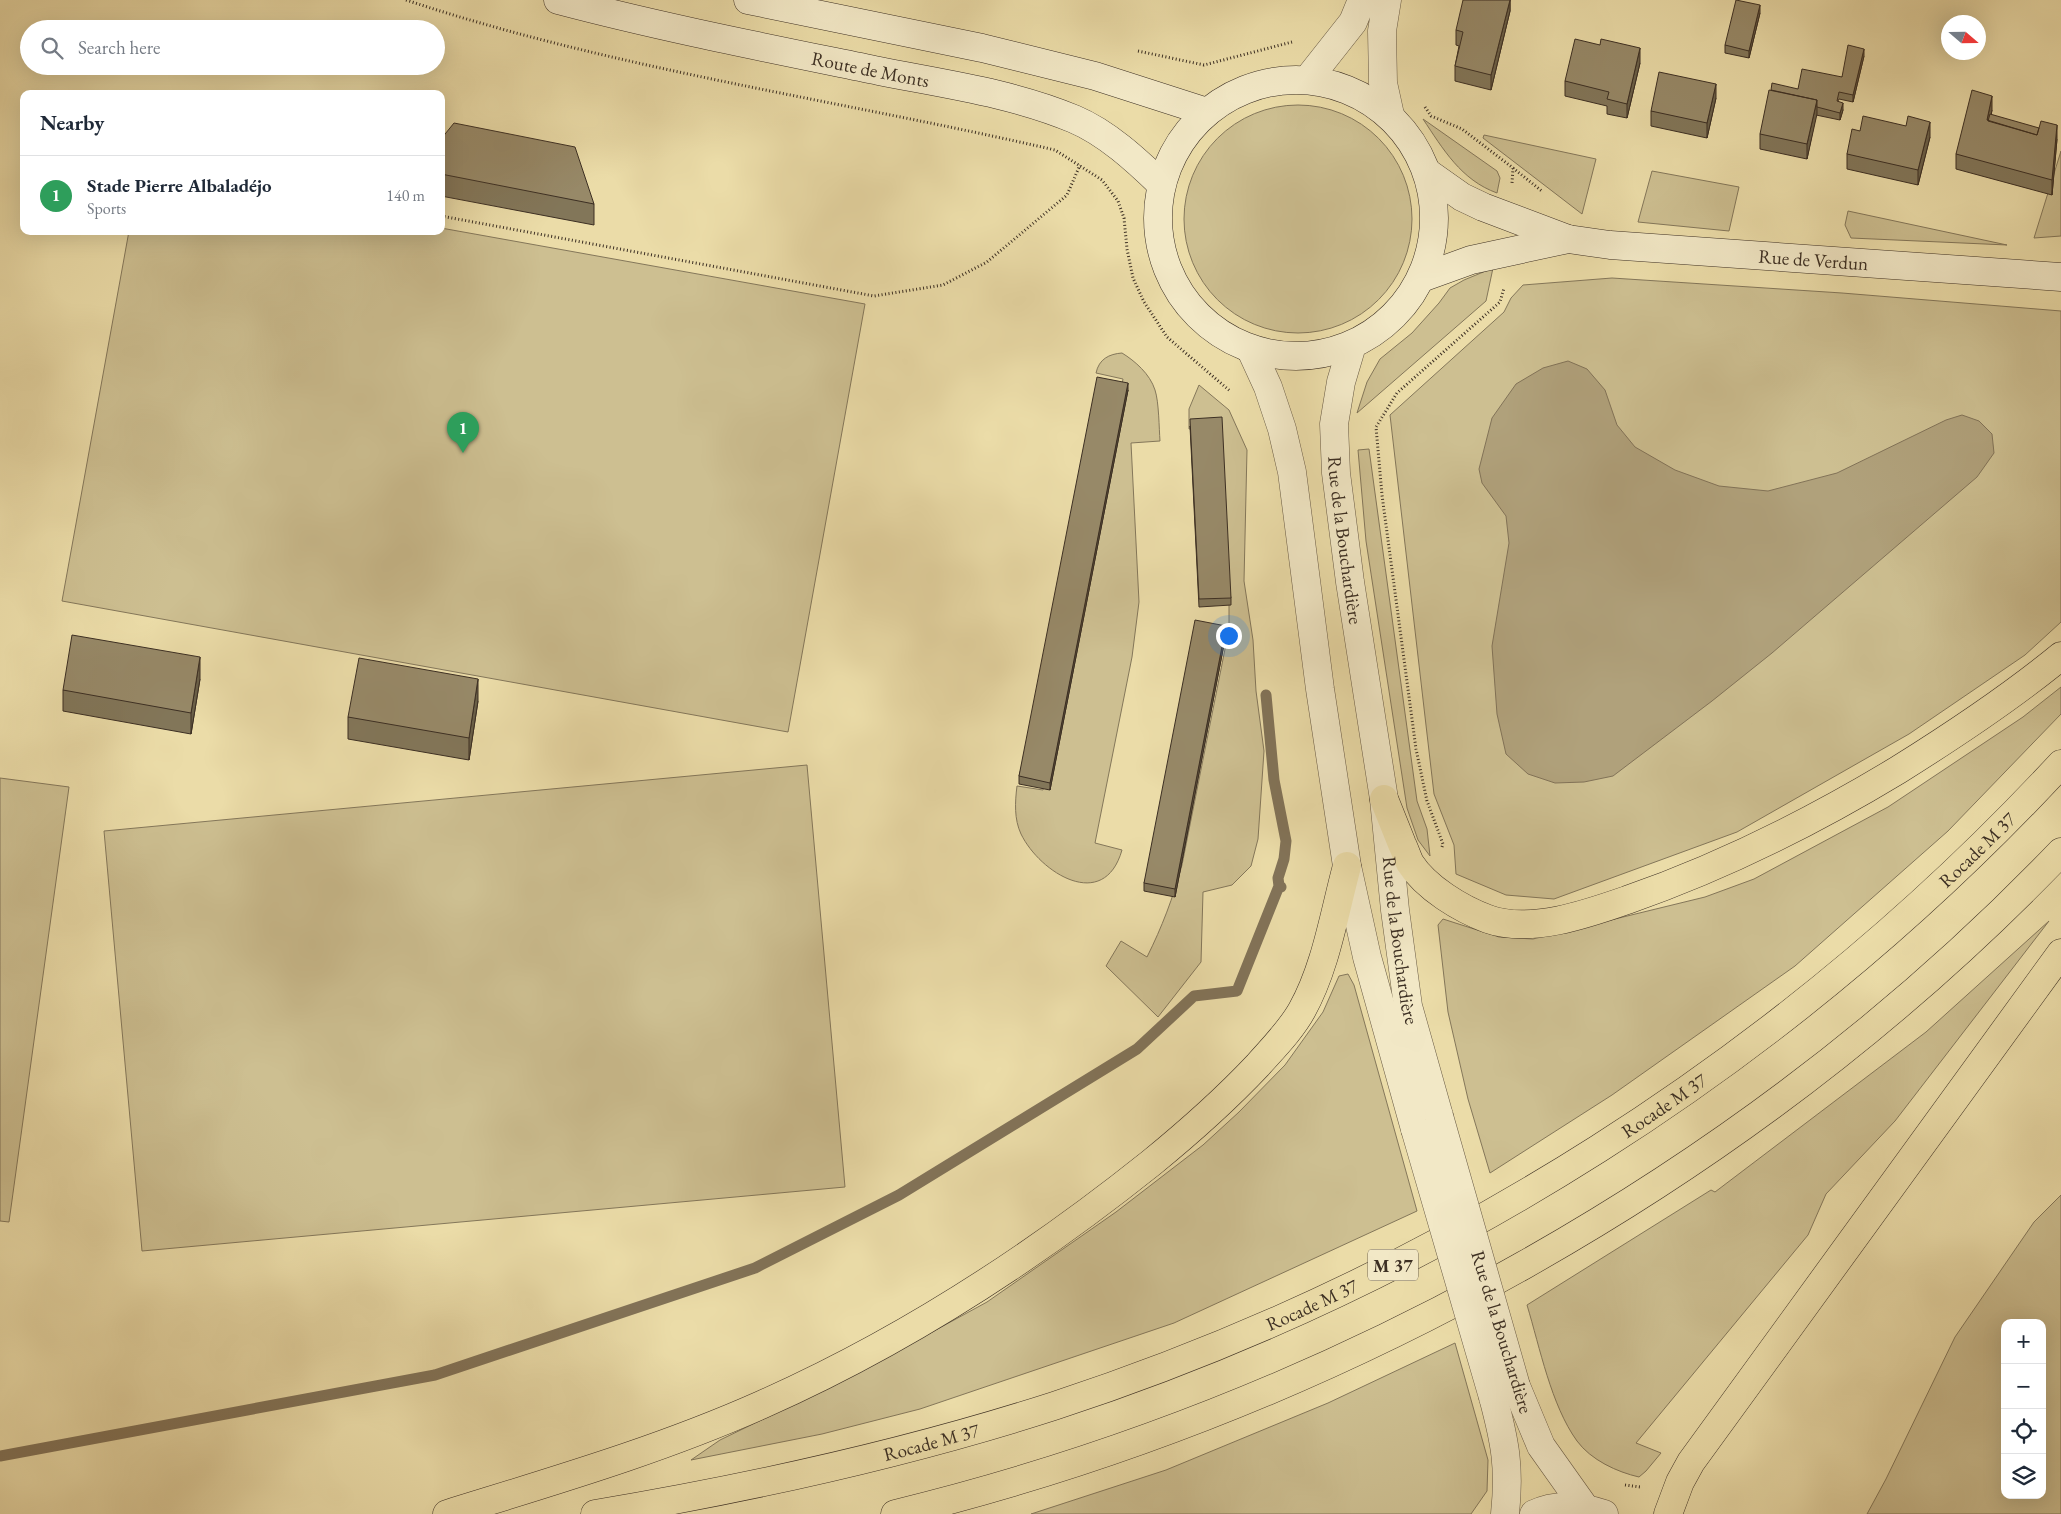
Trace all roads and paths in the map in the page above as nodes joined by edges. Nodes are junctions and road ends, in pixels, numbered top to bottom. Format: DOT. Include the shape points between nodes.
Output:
graph roads {
  1 [pos="406,0"];
  2 [pos="558,0"];
  3 [pos="748,0"];
  4 [pos="1362,0"];
  5 [pos="1387,0"];
  6 [pos="1293,42"];
  7 [pos="1140,52"];
  8 [pos="1308,79"];
  9 [pos="1207,112"];
  10 [pos="1390,115"];
  11 [pos="1079,166"];
  12 [pos="1428,173"];
  13 [pos="1161,184"];
  14 [pos="445,217"];
  15 [pos="1568,239"];
  16 [pos="2061,277"];
  17 [pos="1421,278"];
  18 [pos="1352,345"];
  19 [pos="1251,350"];
  20 [pos="1234,394"];
  21 [pos="1376,427"];
  22 [pos="2061,656"];
  23 [pos="2061,764"];
  24 [pos="1384,798"];
  25 [pos="2061,852"];
  26 [pos="1346,866"];
  27 [pos="1429,883"];
  28 [pos="2061,953"];
  29 [pos="1504,1392"];
  30 [pos="1680,1482"];
  31 [pos="1619,1483"];
  32 [pos="1595,1511"];
  33 [pos="447,1514"];
  34 [pos="595,1514"];
  35 [pos="895,1514"];
  36 [pos="1505,1514"];
  37 [pos="1534,1514"];
  38 [pos="1668,1514"];
  1 -- 11 [label="path" via="462,19 625,60 1055,150"];
  2 -- 13 [label="main road, Route de Monts" via="672,28 1045,108 1099,133"];
  3 -- 9 [label="main road" via="982,48 1095,76"];
  4 -- 8 [label="main road" via="1353,22"];
  5 -- 10 [label="main road" via="1382,31 1383,83"];
  6 -- 7 [label="path" via="1204,65"];
  8 -- 9 [label="main road" via="1268,82 1236,93"];
  8 -- 10 [label="main road" via="1338,85"];
  9 -- 13 [label="main road" via="1171,157"];
  10 -- 12 [label="main road" via="1412,142"];
  11 -- 14 [label="path" via="1067,195 987,262 943,285 874,296"];
  11 -- 20 [label="path" via="1102,180 1118,201 1124,218 1133,278 1167,337"];
  12 -- 15 [label="main road, Rue de Verdun" via="1476,204"];
  12 -- 17 [label="main road" via="1435,208 1433,244"];
  13 -- 19 [label="main road" via="1157,216 1160,249 1175,287 1201,319 1234,343"];
  15 -- 16 [label="main road, Rue de Verdun" via="1610,245"];
  15 -- 17 [label="main road, Rue de Verdun" via="1470,260"];
  17 -- 18 [label="main road" via="1404,306 1380,328"];
  18 -- 19 [label="main road" via="1319,355 1285,357"];
  18 -- 24 [label="main road, Rue de la Bouchardière" via="1341,382 1334,424 1336,473"];
  19 -- 26 [label="main road, Rue de la Bouchardière" via="1268,387 1292,472"];
  21 -- 27 [label="path" via="1416,749 1427,801 1443,844"];
  22 -- 27 [label="highway" via="1991,710 1863,791 1725,862 1651,892 1558,921 1524,924 1490,920 1454,904"];
  23 -- 34 [label="highway, Rocade M 37 / M 37" via="1946,879 1777,1025 1593,1153 1398,1262 1330,1296 1194,1355 1054,1406 838,1465"];
  24 -- 27 [label="highway" via="1410,862"];
  24 -- 29 [label="main road, Rue de la Bouchardière, bridge" via="1408,1006 1439,1116"];
  25 -- 35 [label="highway" via="1932,975 1814,1073 1690,1162 1560,1243 1357,1351 1216,1412 1073,1464"];
  26 -- 29 [label="main road, Rue de la Bouchardière, bridge" via="1367,956 1415,1129"];
  26 -- 33 [label="highway" via="1318,976 1301,1012 1235,1090 1185,1136 1063,1231 925,1320 761,1406 661,1445"];
  28 -- 30 [label="highway" via="1732,1403"];
  29 -- 32 [label="main road, Rue de la Bouchardière" via="1541,1446"];
  29 -- 36 [label="main road, Rue de la Bouchardière" via="1508,1476"];
  30 -- 31 [label="path" via="1660,1469 1649,1483 1638,1488"];
  30 -- 38 [label="highway"];
  32 -- 37 [label="main road" via="1563,1507"];
}
